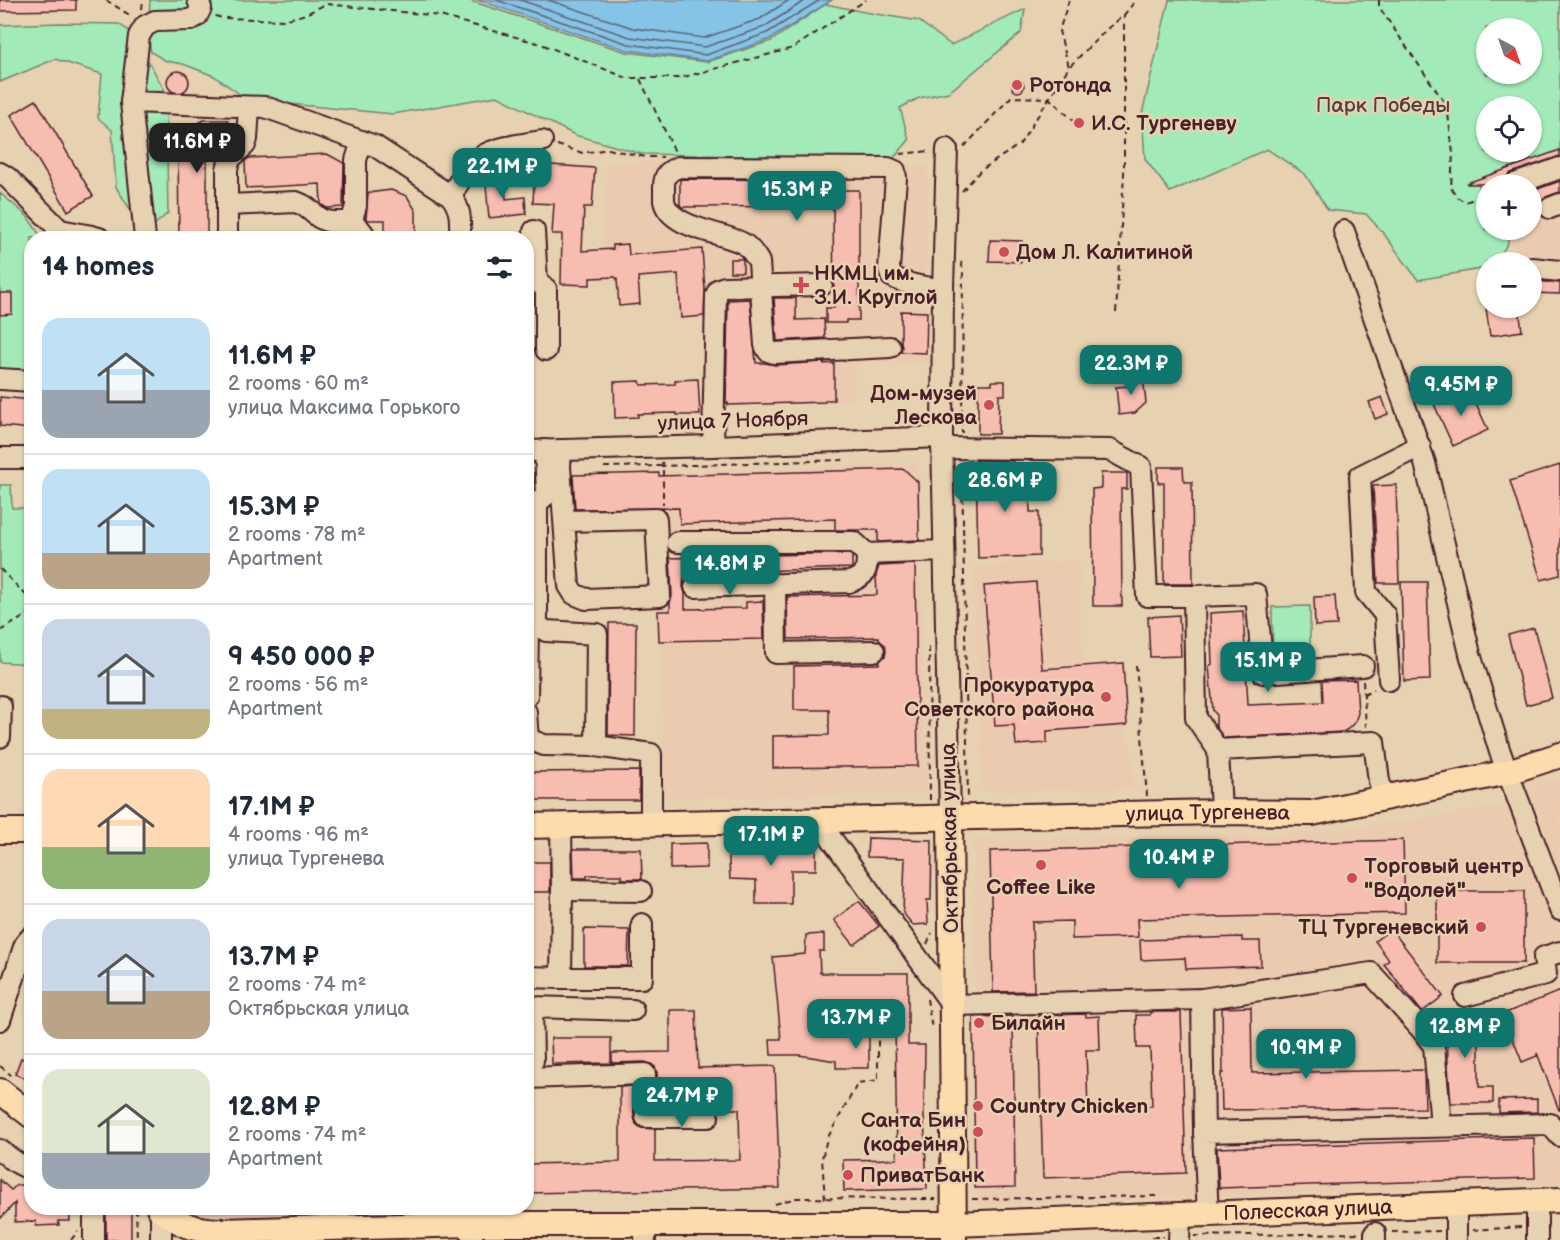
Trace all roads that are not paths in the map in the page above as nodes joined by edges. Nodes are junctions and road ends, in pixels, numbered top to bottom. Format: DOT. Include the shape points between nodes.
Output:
graph roads {
  1 [pos="198,7"];
  2 [pos="131,102"];
  3 [pos="249,106"];
  4 [pos="542,141"];
  5 [pos="368,144"];
  6 [pos="947,149"];
  7 [pos="1560,168"];
  8 [pos="0,173"];
  9 [pos="1542,174"];
  10 [pos="451,196"];
  11 [pos="227,205"];
  12 [pos="351,223"];
  13 [pos="58,231"];
  14 [pos="144,231"];
  15 [pos="227,231"];
  16 [pos="362,231"];
  17 [pos="460,231"];
  18 [pos="1344,231"];
  19 [pos="1542,269"];
  20 [pos="1560,271"];
  21 [pos="534,282"];
  22 [pos="822,285"];
  23 [pos="761,287"];
  24 [pos="943,289"];
  25 [pos="890,347"];
  26 [pos="546,350"];
  27 [pos="0,379"];
  28 [pos="24,380"];
  29 [pos="948,444"];
  30 [pos="713,446"];
  31 [pos="1420,446"];
  32 [pos="544,450"];
  33 [pos="0,458"];
  34 [pos="24,458"];
  35 [pos="565,521"];
  36 [pos="677,542"];
  37 [pos="944,551"];
  38 [pos="867,554"];
  39 [pos="534,555"];
  40 [pos="775,584"];
  41 [pos="695,587"];
  42 [pos="1194,596"];
  43 [pos="534,626"];
  44 [pos="874,651"];
  45 [pos="1363,666"];
  46 [pos="1389,680"];
  47 [pos="1,706"];
  48 [pos="0,737"];
  49 [pos="534,741"];
  50 [pos="597,746"];
  51 [pos="1218,750"];
  52 [pos="1560,755"];
  53 [pos="1508,772"];
  54 [pos="1385,798"];
  55 [pos="1221,812"];
  56 [pos="950,817"];
  57 [pos="818,820"];
  58 [pos="651,823"];
  59 [pos="561,825"];
  60 [pos="534,826"];
  61 [pos="0,831"];
  62 [pos="24,831"];
  63 [pos="562,890"];
  64 [pos="642,891"];
  65 [pos="1560,910"];
  66 [pos="642,924"];
  67 [pos="24,947"];
  68 [pos="1560,952"];
  69 [pos="534,977"];
  70 [pos="561,978"];
  71 [pos="1465,996"];
  72 [pos="1202,999"];
  73 [pos="952,1005"];
  74 [pos="534,1007"];
  75 [pos="633,1010"];
  76 [pos="0,1020"];
  77 [pos="534,1078"];
  78 [pos="0,1091"];
  79 [pos="24,1110"];
  80 [pos="708,1117"];
  81 [pos="1441,1126"];
  82 [pos="1204,1132"];
  83 [pos="1560,1136"];
  84 [pos="0,1150"];
  85 [pos="24,1167"];
  86 [pos="1548,1201"];
  87 [pos="1456,1205"];
  88 [pos="94,1215"];
  89 [pos="160,1215"];
  90 [pos="169,1215"];
  91 [pos="1208,1215"];
  92 [pos="472,1224"];
  93 [pos="1180,1231"];
  94 [pos="645,1232"];
  95 [pos="676,1232"];
  96 [pos="954,1232"];
  97 [pos="1537,1233"];
  98 [pos="376,1234"];
  99 [pos="260,1235"];
  100 [pos="1456,1235"];
  101 [pos="94,1240"];
  102 [pos="161,1240"];
  1 -- 2 [label="street" via="190,20 155,21 145,26 140,36"];
  2 -- 3 [label="street"];
  2 -- 14 [label="street"];
  3 -- 5 [label="street" via="265,107"];
  3 -- 11 [label="street" via="245,145 230,159 227,169"];
  4 -- 10 [label="street" via="509,146 481,157 464,174"];
  5 -- 10 [label="street"];
  5 -- 12 [label="street" via="356,160 356,206"];
  6 -- 24 [label="street, Октябрьская улица"];
  7 -- 9 [label="street"];
  8 -- 13 [label="street"];
  10 -- 17 [label="street" via="459,207"];
  11 -- 12 [label="street" via="296,202 321,219"];
  11 -- 15 [label="street"];
  12 -- 16 [label="street"];
  18 -- 31 [label="street"];
  19 -- 20 [label="street"];
  21 -- 26 [label="street" via="546,289"];
  22 -- 23 [label="street"];
  23 -- 24 [label="street" via="759,262 743,243 676,219 669,212 664,202 664,180 670,170 679,167 895,171 891,276"];
  23 -- 25 [label="street" via="768,351"];
  23 -- 30 [label="street" via="725,287 716,295"];
  24 -- 29 [label="street, Октябрьская улица"];
  27 -- 28 [label="street"];
  29 -- 30 [label="street, улица 7 Ноября"];
  29 -- 37 [label="street, Октябрьская улица"];
  29 -- 42 [label="street, улица 7 Ноября" via="1110,450 1141,468 1147,596"];
  30 -- 32 [label="street, улица 7 Ноября"];
  31 -- 46 [label="street" via="1360,476 1366,592 1385,615"];
  31 -- 53 [label="street" via="1470,654"];
  32 -- 35 [label="street" via="560,467"];
  32 -- 39 [label="street" via="547,494 537,503"];
  33 -- 34 [label="street"];
  35 -- 35 [label="street" via="569,586 574,594 586,599 660,596 657,519"];
  36 -- 38 [label="street" via="854,542"];
  37 -- 38 [label="street"];
  37 -- 56 [label="street, Октябрьская улица"];
  38 -- 40 [label="street" via="867,569 860,578 849,582"];
  40 -- 41 [label="street"];
  40 -- 44 [label="street" via="776,653"];
  42 -- 45 [label="street" via="1256,594 1263,673"];
  42 -- 51 [label="street" via="1196,718"];
  43 -- 50 [label="street" via="546,631 597,634"];
  47 -- 48 [label="street"];
  49 -- 50 [label="street"];
  50 -- 58 [label="street" via="651,754"];
  51 -- 54 [label="street" via="1374,742"];
  51 -- 55 [label="street"];
  52 -- 53 [label="main road, улица Тургенева"];
  53 -- 54 [label="main road, улица Тургенева"];
  53 -- 65 [label="street"];
  54 -- 55 [label="main road, улица Тургенева" via="1312,813"];
  55 -- 56 [label="main road, улица Тургенева"];
  56 -- 57 [label="main road, улица Тургенева"];
  56 -- 73 [label="main road, Октябрьская улица"];
  57 -- 58 [label="main road, улица Тургенева"];
  57 -- 73 [label="street"];
  58 -- 59 [label="main road, улица Тургенева"];
  59 -- 60 [label="main road, улица Тургенева"];
  59 -- 63 [label="street"];
  61 -- 62 [label="main road"];
  63 -- 64 [label="street"];
  63 -- 70 [label="street"];
  66 -- 70 [label="street" via="642,978"];
  67 -- 76 [label="street"];
  68 -- 71 [label="street" via="1544,957 1546,974"];
  69 -- 70 [label="street"];
  72 -- 73 [label="street"];
  72 -- 81 [label="street" via="1371,973 1434,1046"];
  72 -- 82 [label="street"];
  73 -- 96 [label="main road, Октябрьская улица"];
  74 -- 75 [label="street"];
  77 -- 80 [label="street" via="645,1074 646,1117"];
  78 -- 79 [label="main road"];
  81 -- 82 [label="street"];
  81 -- 83 [label="street" via="1550,1124"];
  82 -- 91 [label="street"];
  84 -- 85 [label="street"];
  86 -- 87 [label="main road, Полесская улица"];
  86 -- 97 [label="street"];
  87 -- 91 [label="main road, Полесская улица"];
  87 -- 100 [label="street"];
  88 -- 101 [label="street"];
  89 -- 102 [label="street"];
  90 -- 99 [label="main road, Полесская улица" via="191,1228"];
  91 -- 93 [label="main road, Полесская улица"];
  92 -- 94 [label="main road, Полесская улица"];
  92 -- 98 [label="main road, Полесская улица"];
  93 -- 96 [label="main road, Полесская улица"];
  94 -- 95 [label="main road, Полесская улица"];
  95 -- 96 [label="main road, Полесская улица" via="797,1223"];
  98 -- 99 [label="main road, Полесская улица"];
}
